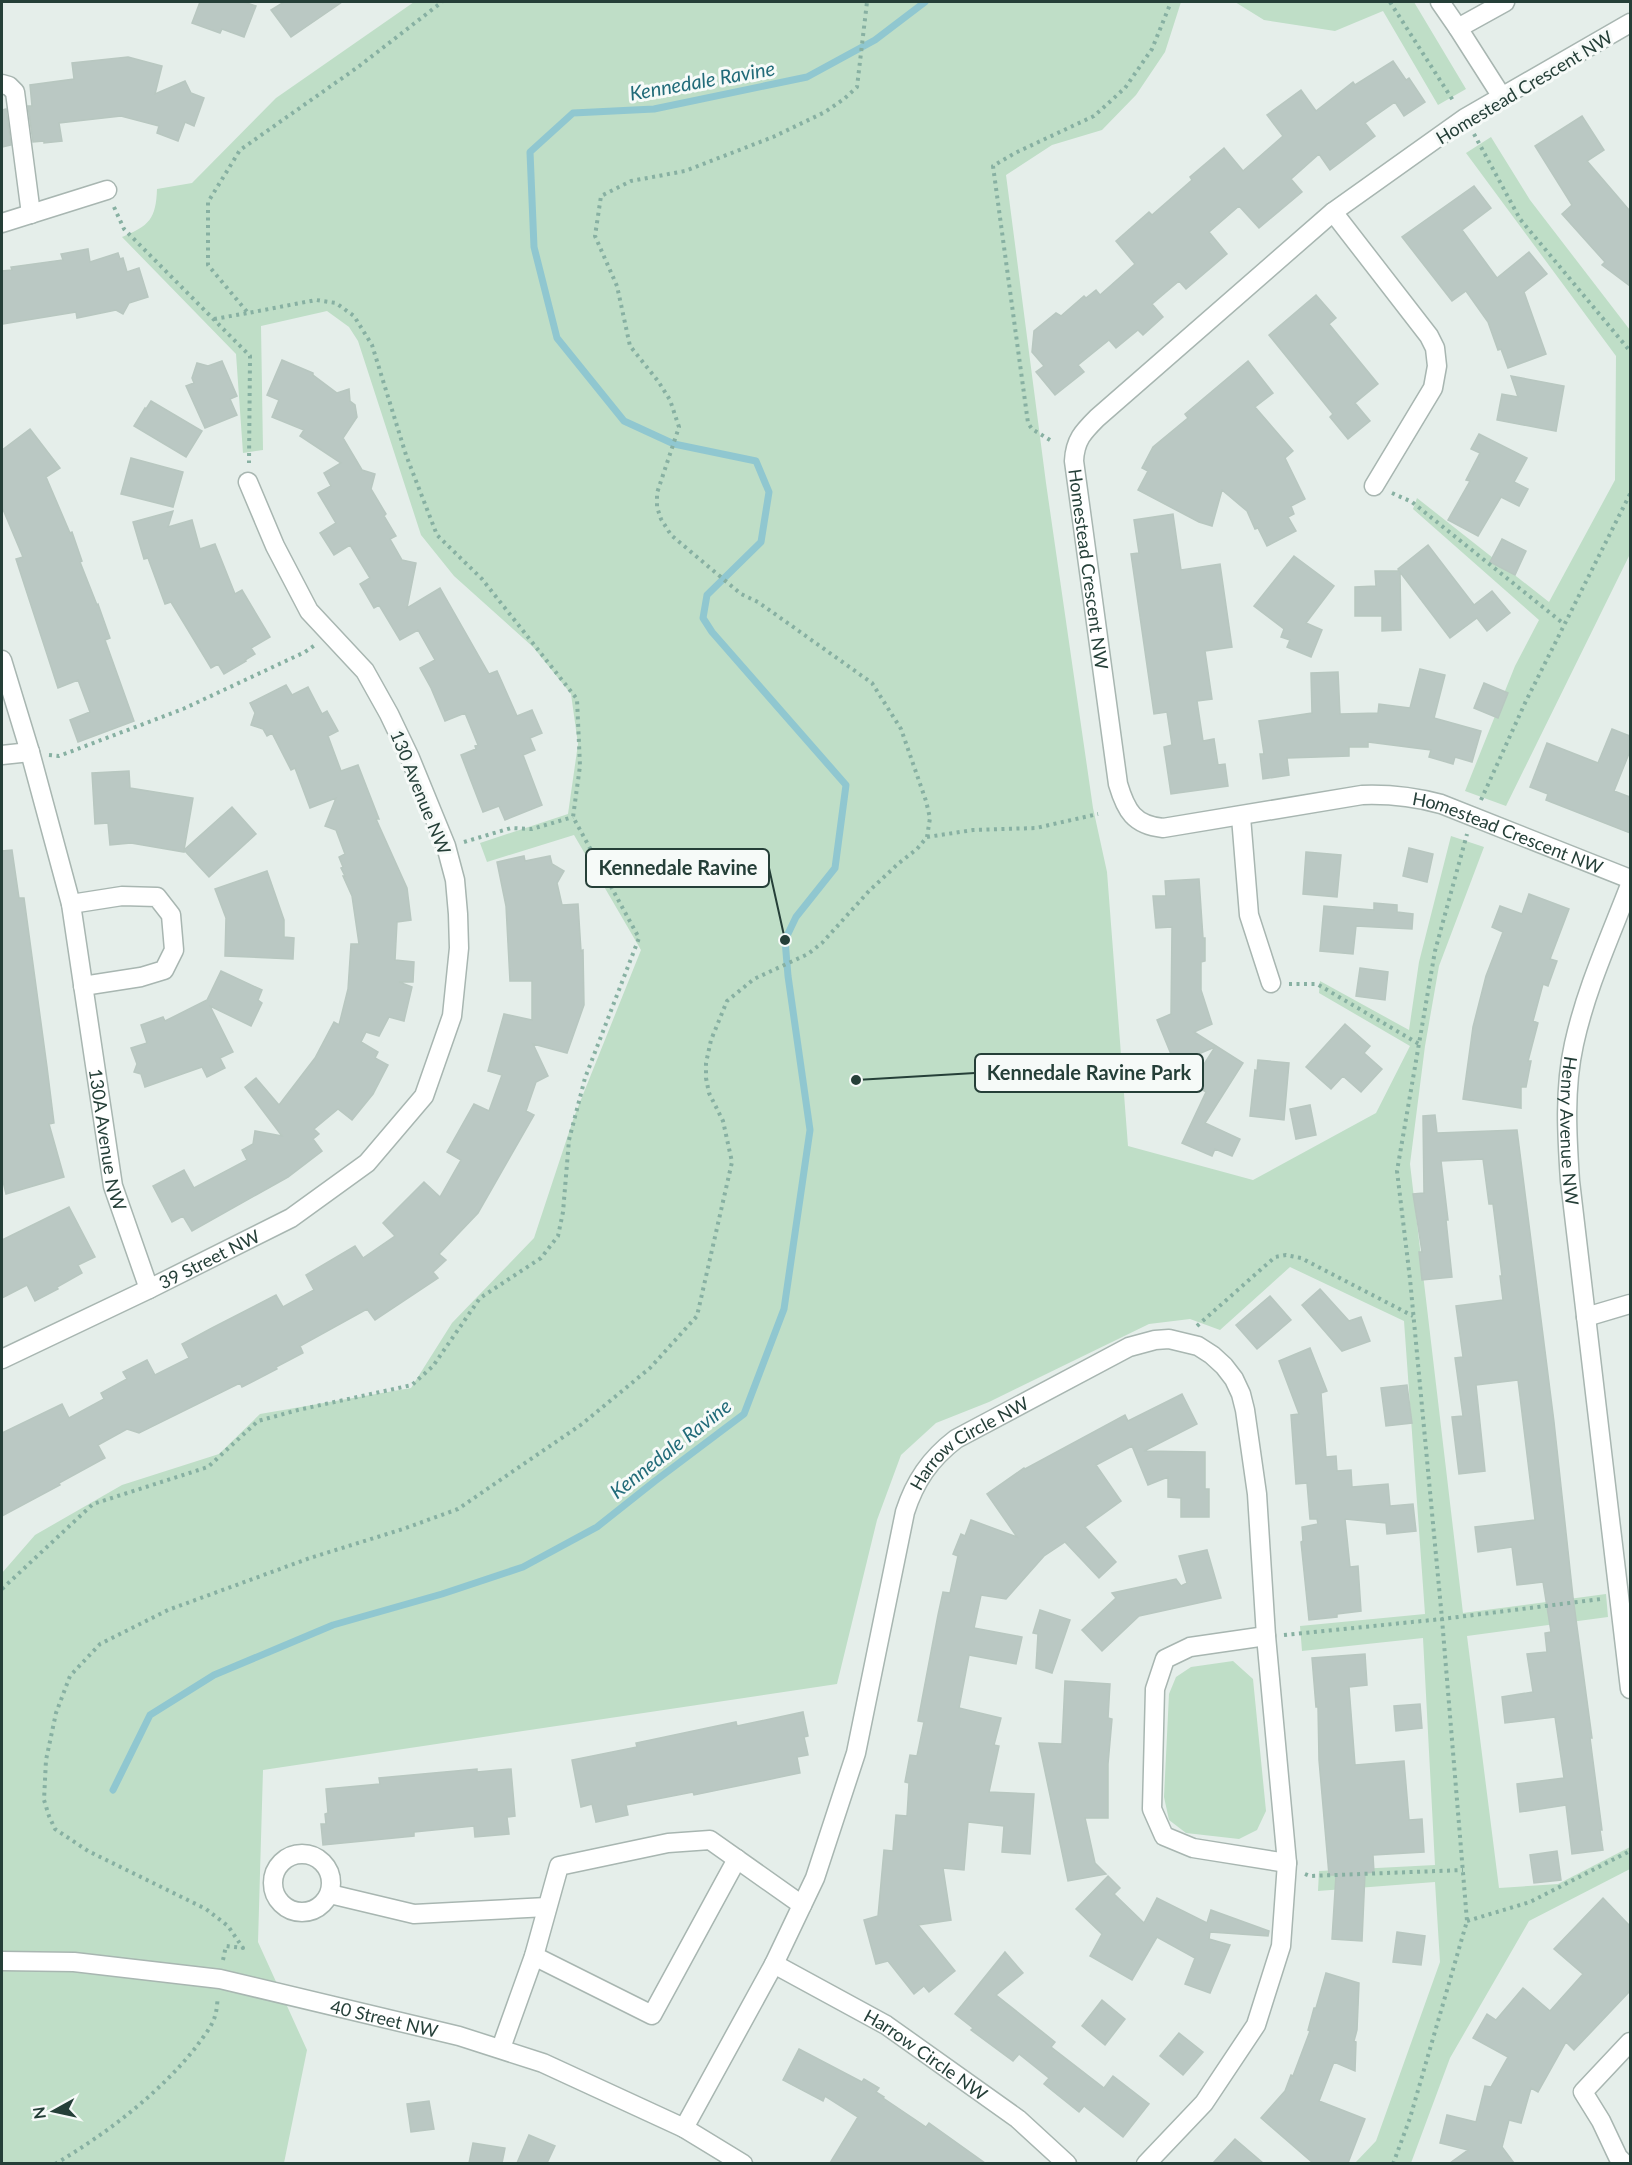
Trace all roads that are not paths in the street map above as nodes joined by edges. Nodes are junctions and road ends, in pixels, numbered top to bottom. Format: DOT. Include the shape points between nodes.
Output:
graph roads {
  1 [pos="1440,2"];
  2 [pos="1505,2"];
  3 [pos="1629,27"];
  4 [pos="1458,28"];
  5 [pos="2,84"];
  6 [pos="1502,97"];
  7 [pos="107,190"];
  8 [pos="1333,212"];
  9 [pos="32,214"];
  10 [pos="2,223"];
  11 [pos="248,482"];
  12 [pos="1374,486"];
  13 [pos="2,660"];
  14 [pos="30,752"];
  15 [pos="2,755"];
  16 [pos="1241,817"];
  17 [pos="1630,879"];
  18 [pos="1630,885"];
  19 [pos="71,904"];
  20 [pos="1271,983"];
  21 [pos="83,986"];
  22 [pos="396,1128"];
  23 [pos="149,1289"];
  24 [pos="1630,1304"];
  25 [pos="1586,1317"];
  26 [pos="2,1359"];
  27 [pos="1625,1596"];
  28 [pos="1266,1636"];
  29 [pos="1630,1689"];
  30 [pos="737,1859"];
  31 [pos="1287,1863"];
  32 [pos="330,1894"];
  33 [pos="802,1905"];
  34 [pos="547,1907"];
  35 [pos="534,1956"];
  36 [pos="2,1961"];
  37 [pos="774,1964"];
  38 [pos="1630,2042"];
  39 [pos="501,2048"];
  40 [pos="684,2128"];
  41 [pos="743,2163"];
  42 [pos="1067,2163"];
  43 [pos="1146,2163"];
  44 [pos="1625,2163"];
  1 -- 4 [label="street"];
  2 -- 4 [label="street"];
  3 -- 6 [label="street, Homestead Crescent NW"];
  4 -- 6 [label="street"];
  5 -- 9 [label="street" via="15,92"];
  6 -- 8 [label="street, Homestead Crescent NW" via="1465,118"];
  7 -- 9 [label="street"];
  8 -- 12 [label="street" via="1435,348 1433,388"];
  8 -- 16 [label="street, Homestead Crescent NW" via="1098,418 1075,447 1075,474 1116,773 1124,803 1135,818 1150,827"];
  9 -- 10 [label="street"];
  11 -- 22 [label="street, 130 Avenue NW" via="309,612 370,680 410,758 446,846 454,880 459,948 452,1016 424,1096"];
  13 -- 14 [label="street, 130A Avenue NW"];
  14 -- 15 [label="street"];
  14 -- 19 [label="street, 130A Avenue NW"];
  16 -- 17 [label="street, Homestead Crescent NW" via="1362,795 1425,800"];
  16 -- 20 [label="street" via="1249,915"];
  18 -- 25 [label="street, Henry Avenue NW" via="1593,980 1569,1074 1568,1153"];
  19 -- 21 [label="street, 130A Avenue NW"];
  19 -- 21 [label="street" via="122,896 157,897 171,915 174,950 164,970"];
  21 -- 23 [label="street, 130A Avenue NW" via="113,1186"];
  22 -- 23 [label="street, 39 Street NW" via="367,1163 291,1218"];
  23 -- 26 [label="street, 39 Street NW"];
  24 -- 25 [label="street"];
  25 -- 27 [label="street, Henry Avenue NW"];
  27 -- 29 [label="street, Henry Avenue NW"];
  28 -- 31 [label="street, Harrow Circle NW"];
  28 -- 31 [label="street" via="1190,1647 1165,1659 1155,1689 1152,1809 1164,1836 1193,1848"];
  28 -- 33 [label="street, Harrow Circle NW" via="1257,1494 1245,1410 1234,1379 1198,1346 1155,1340 1129,1347 956,1439 927,1466 910,1496 856,1753"];
  30 -- 33 [label="street"];
  30 -- 34 [label="street" via="710,1840 669,1843 559,1866"];
  30 -- 35 [label="street" via="652,2015"];
  31 -- 43 [label="street, Harrow Circle NW" via="1281,1946 1256,2025 1204,2103"];
  32 -- 34 [label="street" via="414,1914"];
  33 -- 37 [label="street, Harrow Circle NW"];
  34 -- 35 [label="street"];
  35 -- 39 [label="street"];
  36 -- 39 [label="street, 40 Street NW" via="74,1962 220,1979"];
  37 -- 40 [label="street, Harrow Circle NW"];
  37 -- 42 [label="street, Harrow Circle NW" via="886,2025 1018,2119"];
  38 -- 44 [label="street" via="1583,2092"];
  39 -- 40 [label="street, 40 Street NW" via="543,2063"];
  40 -- 41 [label="street, 40 Street NW"];
}
